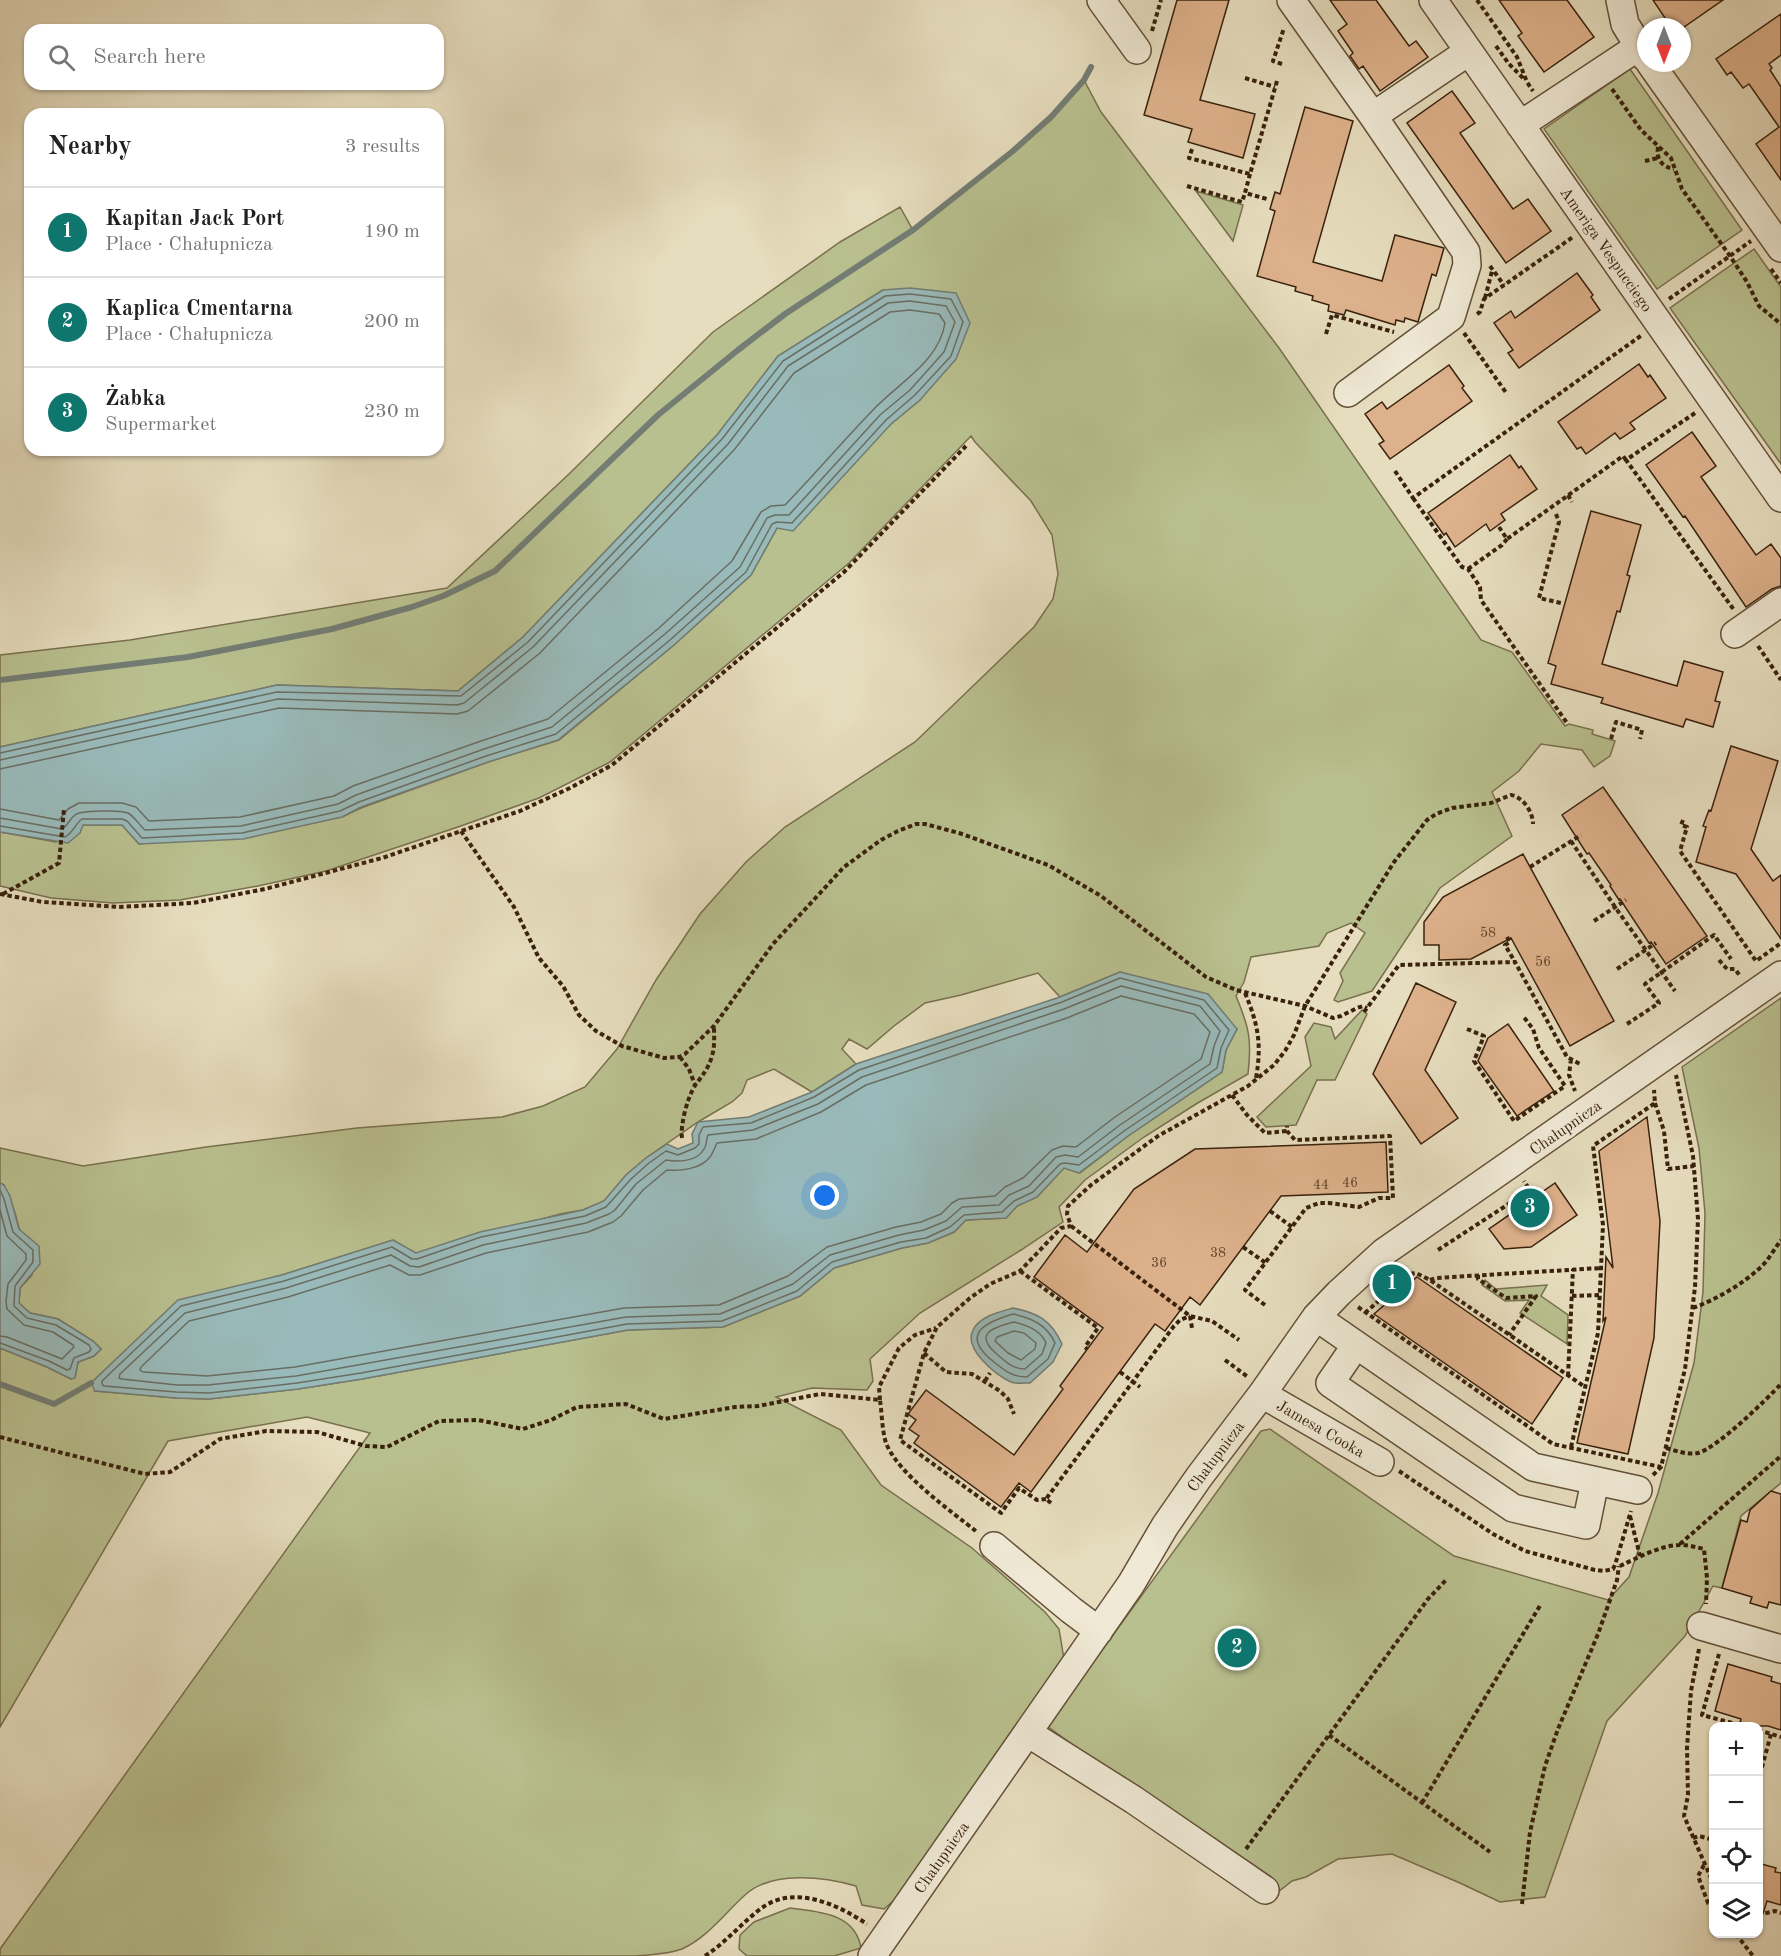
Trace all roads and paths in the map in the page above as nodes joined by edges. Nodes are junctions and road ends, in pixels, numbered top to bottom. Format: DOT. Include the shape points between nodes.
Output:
graph roads {
  1 [pos="1101,0"];
  2 [pos="1433,0"];
  3 [pos="1477,0"];
  4 [pos="1620,0"];
  5 [pos="1288,11"];
  6 [pos="1489,37"];
  7 [pos="1637,43"];
  8 [pos="1137,50"];
  9 [pos="1468,52"];
  10 [pos="1637,59"];
  11 [pos="1282,64"];
  12 [pos="1600,72"];
  13 [pos="1656,72"];
  14 [pos="1245,78"];
  15 [pos="1277,81"];
  16 [pos="1527,82"];
  17 [pos="1275,87"];
  18 [pos="1534,92"];
  19 [pos="1373,116"];
  20 [pos="1520,125"];
  21 [pos="1658,147"];
  22 [pos="1192,148"];
  23 [pos="1658,158"];
  24 [pos="1645,161"];
  25 [pos="1674,169"];
  26 [pos="1250,174"];
  27 [pos="1187,186"];
  28 [pos="1245,193"];
  29 [pos="1266,199"];
  30 [pos="1591,225"];
  31 [pos="1775,238"];
  32 [pos="1730,256"];
  33 [pos="1492,269"];
  34 [pos="1484,299"];
  35 [pos="1662,304"];
  36 [pos="1473,316"];
  37 [pos="1781,324"];
  38 [pos="1459,327"];
  39 [pos="1647,331"];
  40 [pos="1398,333"];
  41 [pos="1326,334"];
  42 [pos="1348,393"];
  43 [pos="1507,394"];
  44 [pos="1713,400"];
  45 [pos="966,446"];
  46 [pos="1626,460"];
  47 [pos="1395,471"];
  48 [pos="1568,495"];
  49 [pos="1781,496"];
  50 [pos="1413,498"];
  51 [pos="1572,502"];
  52 [pos="1556,514"];
  53 [pos="1499,527"];
  54 [pos="1507,539"];
  55 [pos="1468,569"];
  56 [pos="1781,602"];
  57 [pos="1561,603"];
  58 [pos="1746,634"];
  59 [pos="1781,680"];
  60 [pos="1567,723"];
  61 [pos="1640,739"];
  62 [pos="1611,740"];
  63 [pos="64,808"];
  64 [pos="1683,820"];
  65 [pos="1533,824"];
  66 [pos="460,831"];
  67 [pos="1581,835"];
  68 [pos="1571,841"];
  69 [pos="1530,867"];
  70 [pos="1,894"];
  71 [pos="1626,900"];
  72 [pos="1615,907"];
  73 [pos="1594,921"];
  74 [pos="1507,937"];
  75 [pos="1656,943"];
  76 [pos="1781,944"];
  77 [pos="1646,950"];
  78 [pos="1731,959"];
  79 [pos="1719,960"];
  80 [pos="1515,962"];
  81 [pos="1617,969"];
  82 [pos="1662,972"];
  83 [pos="1781,975"];
  84 [pos="1742,979"];
  85 [pos="1675,991"];
  86 [pos="1245,993"];
  87 [pos="1305,1006"];
  88 [pos="1523,1016"];
  89 [pos="1627,1024"];
  90 [pos="714,1026"];
  91 [pos="1467,1029"];
  92 [pos="680,1057"];
  93 [pos="1571,1059"];
  94 [pos="1580,1064"];
  95 [pos="1658,1069"];
  96 [pos="1256,1078"];
  97 [pos="695,1085"];
  98 [pos="1577,1094"];
  99 [pos="1232,1095"];
  100 [pos="1655,1103"];
  101 [pos="682,1138"];
  102 [pos="1694,1166"];
  103 [pos="1518,1173"];
  104 [pos="1270,1211"];
  105 [pos="1071,1226"];
  106 [pos="1292,1227"];
  107 [pos="1781,1240"];
  108 [pos="1243,1247"];
  109 [pos="1438,1250"];
  110 [pos="1266,1263"];
  111 [pos="1601,1268"];
  112 [pos="1573,1269"];
  113 [pos="1020,1271"];
  114 [pos="1478,1275"];
  115 [pos="1430,1280"];
  116 [pos="1599,1295"];
  117 [pos="1572,1296"];
  118 [pos="1265,1305"];
  119 [pos="1693,1308"];
  120 [pos="1190,1316"];
  121 [pos="1316,1317"];
  122 [pos="937,1327"];
  123 [pos="1192,1328"];
  124 [pos="1509,1335"];
  125 [pos="1239,1340"];
  126 [pos="1356,1345"];
  127 [pos="1087,1349"];
  128 [pos="924,1353"];
  129 [pos="1225,1360"];
  130 [pos="990,1372"];
  131 [pos="1120,1372"];
  132 [pos="1568,1376"];
  133 [pos="985,1381"];
  134 [pos="1133,1381"];
  135 [pos="1781,1384"];
  136 [pos="1140,1387"];
  137 [pos="1585,1387"];
  138 [pos="1258,1388"];
  139 [pos="880,1400"];
  140 [pos="1014,1414"];
  141 [pos="0,1437"];
  142 [pos="1571,1447"];
  143 [pos="1666,1448"];
  144 [pos="1781,1456"];
  145 [pos="1380,1462"];
  146 [pos="1661,1467"];
  147 [pos="1595,1481"];
  148 [pos="1046,1499"];
  149 [pos="1634,1502"];
  150 [pos="1051,1503"];
  151 [pos="1680,1545"];
  152 [pos="994,1546"];
  153 [pos="1640,1556"];
  154 [pos="1620,1566"];
  155 [pos="1447,1579"];
  156 [pos="1541,1604"];
  157 [pos="1701,1626"];
  158 [pos="1099,1631"];
  159 [pos="1722,1644"];
  160 [pos="1781,1649"];
  161 [pos="1729,1722"];
  162 [pos="1763,1732"];
  163 [pos="1028,1733"];
  164 [pos="1771,1734"];
  165 [pos="1329,1735"];
  166 [pos="1781,1737"];
  167 [pos="1760,1776"];
  168 [pos="1422,1803"];
  169 [pos="1693,1838"];
  170 [pos="1709,1839"];
  171 [pos="1491,1852"];
  172 [pos="1704,1864"];
  173 [pos="1233,1867"];
  174 [pos="1709,1875"];
  175 [pos="1709,1880"];
  176 [pos="1701,1883"];
  177 [pos="1265,1890"];
  178 [pos="1707,1899"];
  179 [pos="1522,1904"];
  180 [pos="1709,1904"];
  181 [pos="1781,1913"];
  182 [pos="1763,1914"];
  183 [pos="1739,1938"];
  184 [pos="879,1946"];
  185 [pos="705,1956"];
  186 [pos="1753,1956"];
  1 -- 8 [label="street"];
  2 -- 9 [label="street, Ameriga Vespucciego"];
  3 -- 16 [label="path" via="1517,57"];
  4 -- 7 [label="street" via="1625,24"];
  5 -- 11 [label="path" via="1273,61"];
  5 -- 19 [label="street"];
  6 -- 16 [label="path"];
  9 -- 19 [label="street"];
  9 -- 20 [label="street, Ameriga Vespucciego"];
  10 -- 12 [label="street"];
  12 -- 20 [label="street"];
  12 -- 21 [label="path" via="1641,130"];
  13 -- 31 [label="street"];
  14 -- 17 [label="path"];
  15 -- 17 [label="path"];
  16 -- 18 [label="path"];
  17 -- 26 [label="path"];
  19 -- 42 [label="street" via="1466,252 1467,265 1451,317"];
  20 -- 30 [label="street, Ameriga Vespucciego"];
  21 -- 23 [label="path"];
  21 -- 25 [label="path" via="1667,152"];
  22 -- 26 [label="path" via="1189,158"];
  23 -- 24 [label="path"];
  23 -- 25 [label="path"];
  25 -- 32 [label="path" via="1682,189"];
  26 -- 28 [label="path"];
  27 -- 28 [label="path" via="1242,202"];
  28 -- 29 [label="path"];
  30 -- 34 [label="path"];
  30 -- 44 [label="street, Ameriga Vespucciego"];
  31 -- 32 [label="path"];
  32 -- 35 [label="path"];
  32 -- 37 [label="path" via="1759,306"];
  33 -- 34 [label="path"];
  34 -- 36 [label="path" via="1480,312"];
  38 -- 43 [label="path"];
  39 -- 50 [label="path"];
  40 -- 41 [label="path" via="1332,315"];
  44 -- 46 [label="path"];
  44 -- 49 [label="street, Ameriga Vespucciego"];
  45 -- 66 [label="path" via="844,572 612,765 520,811"];
  46 -- 48 [label="path" via="1623,456"];
  46 -- 58 [label="path"];
  47 -- 50 [label="path"];
  48 -- 51 [label="path"];
  48 -- 54 [label="path"];
  50 -- 55 [label="path" via="1462,567"];
  52 -- 57 [label="path" via="1559,522 1539,598"];
  53 -- 54 [label="path"];
  54 -- 55 [label="path"];
  55 -- 60 [label="path" via="1480,586 1480,600"];
  56 -- 58 [label="street"];
  58 -- 59 [label="path"];
  61 -- 62 [label="path" via="1642,730 1616,722"];
  63 -- 70 [label="path" via="59,863"];
  64 -- 76 [label="path" via="1681,825 1688,827 1680,851 1756,961"];
  65 -- 87 [label="path" via="1533,817 1520,799 1511,795 1491,803 1452,808 1426,820 1394,862"];
  66 -- 70 [label="path" via="320,876 193,903 118,907 43,902"];
  66 -- 92 [label="path" via="514,908 539,958 563,986 579,1015 622,1046 664,1058"];
  67 -- 68 [label="path"];
  68 -- 69 [label="path"];
  68 -- 72 [label="path"];
  71 -- 72 [label="path"];
  72 -- 73 [label="path"];
  72 -- 77 [label="path"];
  74 -- 80 [label="path" via="1510,942 1505,945"];
  75 -- 77 [label="path"];
  77 -- 81 [label="path"];
  77 -- 82 [label="path"];
  78 -- 82 [label="path" via="1714,935"];
  79 -- 84 [label="path" via="1727,969 1735,969"];
  80 -- 87 [label="path" via="1399,965 1366,1010 1363,1006 1333,1018"];
  80 -- 93 [label="path"];
  82 -- 85 [label="path"];
  82 -- 89 [label="path" via="1645,984 1659,1003"];
  83 -- 95 [label="street, Chałupnicza"];
  86 -- 87 [label="path"];
  86 -- 90 [label="path" via="1206,977 1101,896 1048,865 959,833 916,824 881,840 844,867 773,944"];
  86 -- 96 [label="path" via="1258,1030"];
  87 -- 96 [label="path" via="1285,1051"];
  88 -- 91 [label="path" via="1565,1086 1514,1121 1474,1061 1484,1036"];
  90 -- 92 [label="path"];
  90 -- 97 [label="path" via="713,1055"];
  92 -- 97 [label="path"];
  93 -- 94 [label="path"];
  93 -- 98 [label="path" via="1569,1075"];
  95 -- 100 [label="path"];
  95 -- 102 [label="path" via="1677,1077"];
  95 -- 121 [label="street, Chałupnicza" via="1384,1252"];
  96 -- 99 [label="path"];
  97 -- 101 [label="path" via="683,1117"];
  99 -- 105 [label="path" via="1158,1137 1091,1185 1068,1206"];
  99 -- 106 [label="path" via="1265,1133 1287,1129 1295,1140 1390,1136 1393,1197 1379,1197 1359,1207 1319,1203 1306,1208"];
  100 -- 102 [label="path" via="1664,1131 1668,1169"];
  100 -- 111 [label="path" via="1593,1146 1603,1225"];
  102 -- 119 [label="path" via="1698,1219"];
  103 -- 109 [label="path" via="1530,1190"];
  104 -- 106 [label="path"];
  105 -- 113 [label="path" via="1061,1228"];
  105 -- 120 [label="path"];
  106 -- 110 [label="path"];
  107 -- 119 [label="path" via="1763,1265 1743,1281"];
  108 -- 110 [label="path"];
  110 -- 118 [label="path" via="1245,1290"];
  111 -- 112 [label="path"];
  111 -- 116 [label="path"];
  112 -- 114 [label="path"];
  112 -- 117 [label="path"];
  113 -- 122 [label="path" via="970,1298"];
  113 -- 127 [label="path" via="1098,1328"];
  114 -- 115 [label="path"];
  114 -- 124 [label="path" via="1478,1279 1506,1298 1536,1296"];
  115 -- 124 [label="path"];
  115 -- 142 [label="path" via="1416,1273 1408,1274 1365,1313 1548,1441"];
  116 -- 117 [label="path"];
  116 -- 137 [label="path" via="1598,1333"];
  117 -- 132 [label="path"];
  119 -- 143 [label="path" via="1685,1369"];
  120 -- 123 [label="path"];
  120 -- 125 [label="path" via="1212,1321"];
  120 -- 134 [label="path" via="1174,1326"];
  121 -- 126 [label="street"];
  121 -- 138 [label="street, Chałupnicza"];
  122 -- 128 [label="path"];
  122 -- 139 [label="path" via="915,1335 899,1348 879,1387"];
  124 -- 132 [label="path"];
  126 -- 147 [label="street" via="1533,1467"];
  126 -- 147 [label="street" via="1330,1383 1513,1508 1586,1525"];
  128 -- 133 [label="path" via="946,1372 972,1374"];
  128 -- 148 [label="path" via="900,1440 1001,1513 1019,1488 1037,1500"];
  129 -- 138 [label="path"];
  130 -- 133 [label="path"];
  131 -- 134 [label="path"];
  132 -- 137 [label="path"];
  133 -- 140 [label="path" via="1008,1399"];
  134 -- 136 [label="path"];
  134 -- 148 [label="path"];
  135 -- 143 [label="path" via="1716,1444 1687,1454"];
  137 -- 142 [label="path"];
  138 -- 145 [label="street, Jamesa Cooka"];
  138 -- 158 [label="street, Chałupnicza"];
  139 -- 141 [label="path" via="820,1394 664,1419 626,1404 577,1407 523,1429 478,1420 439,1420 387,1447 366,1446 317,1432 266,1431 220,1439 170,1472 145,1474"];
  139 -- 152 [label="path" via="886,1442 896,1458 944,1506"];
  142 -- 146 [label="path"];
  143 -- 146 [label="path"];
  144 -- 151 [label="path"];
  146 -- 149 [label="path"];
  147 -- 149 [label="street"];
  148 -- 150 [label="path"];
  149 -- 153 [label="path"];
  149 -- 154 [label="path" via="1616,1565"];
  151 -- 153 [label="path"];
  151 -- 157 [label="path" via="1704,1549 1707,1578"];
  152 -- 158 [label="street"];
  153 -- 154 [label="path"];
  154 -- 179 [label="path" via="1598,1634 1545,1766 1530,1832"];
  155 -- 165 [label="path" via="1428,1599"];
  156 -- 168 [label="path"];
  157 -- 160 [label="street"];
  157 -- 169 [label="path" via="1691,1691 1684,1816"];
  158 -- 163 [label="street, Chałupnicza"];
  159 -- 161 [label="path" via="1702,1715"];
  162 -- 164 [label="path"];
  163 -- 173 [label="street"];
  163 -- 184 [label="street, Chałupnicza"];
  164 -- 166 [label="path"];
  164 -- 167 [label="path"];
  165 -- 168 [label="path"];
  165 -- 173 [label="path"];
  168 -- 171 [label="path"];
  169 -- 170 [label="path"];
  169 -- 172 [label="path"];
  172 -- 174 [label="path"];
  172 -- 176 [label="path" via="1698,1876"];
  173 -- 177 [label="street"];
  175 -- 176 [label="path"];
  176 -- 178 [label="path"];
  178 -- 180 [label="path"];
  181 -- 182 [label="path"];
  183 -- 186 [label="path"];
  184 -- 185 [label="path" via="837,1907 808,1897 781,1898 760,1908"];
}
